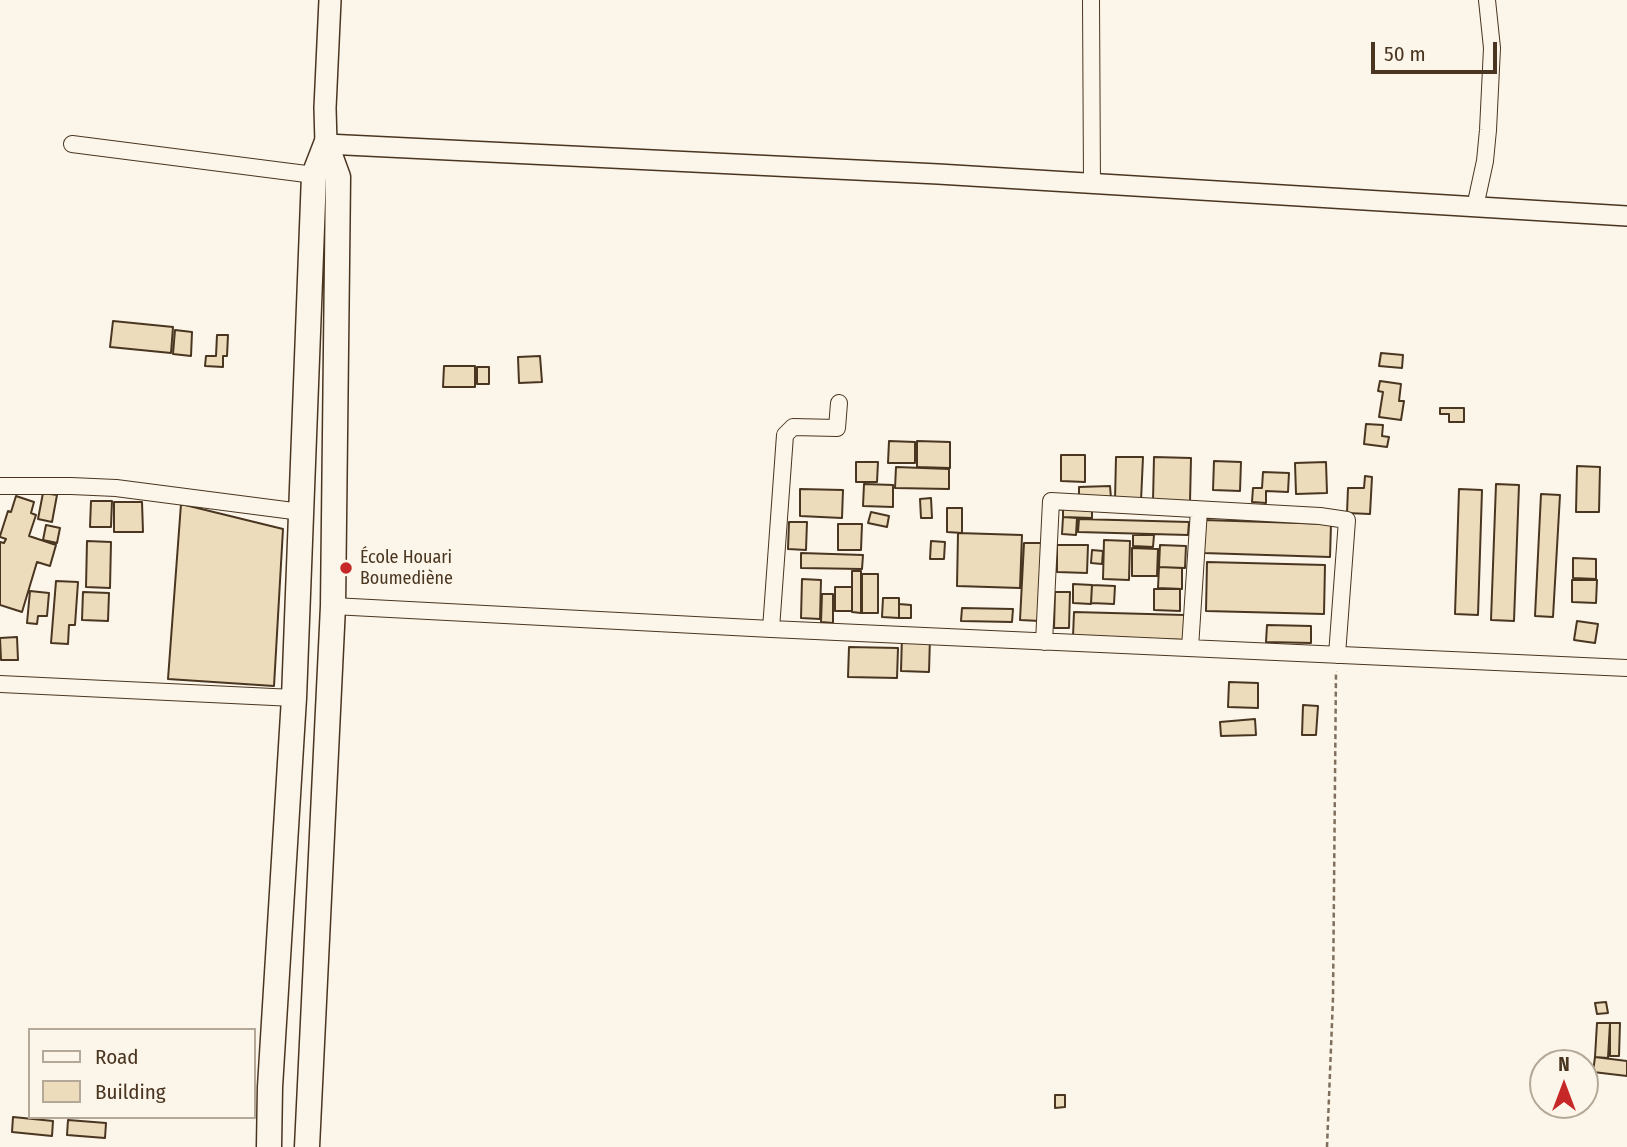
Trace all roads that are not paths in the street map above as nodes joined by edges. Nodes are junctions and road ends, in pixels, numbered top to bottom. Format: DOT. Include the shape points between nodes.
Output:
graph roads {
  1 [pos="330,0"];
  2 [pos="1091,0"];
  3 [pos="1487,0"];
  4 [pos="72,144"];
  5 [pos="326,144"];
  6 [pos="314,175"];
  7 [pos="1092,184"];
  8 [pos="1475,206"];
  9 [pos="1627,216"];
  10 [pos="839,403"];
  11 [pos="0,486"];
  12 [pos="1199,510"];
  13 [pos="301,512"];
  14 [pos="333,606"];
  15 [pos="771,629"];
  16 [pos="1044,642"];
  17 [pos="1190,649"];
  18 [pos="1336,655"];
  19 [pos="1627,668"];
  20 [pos="0,684"];
  21 [pos="293,698"];
  22 [pos="269,1147"];
  23 [pos="307,1147"];
  1 -- 5 [label="main road"];
  2 -- 7 [label="street"];
  3 -- 8 [label="street" via="1492,48 1488,130"];
  4 -- 6 [label="street"];
  5 -- 6 [label="highway"];
  5 -- 7 [label="street"];
  5 -- 14 [label="highway" via="338,177"];
  6 -- 13 [label="highway"];
  7 -- 8 [label="street"];
  8 -- 9 [label="street"];
  10 -- 15 [label="street" via="836,428 793,427 785,435"];
  11 -- 13 [label="street" via="116,488"];
  12 -- 16 [label="street" via="1051,501"];
  12 -- 17 [label="street"];
  12 -- 18 [label="street" via="1347,520"];
  13 -- 21 [label="highway"];
  14 -- 15 [label="street"];
  14 -- 23 [label="highway"];
  15 -- 16 [label="street"];
  16 -- 17 [label="street"];
  17 -- 18 [label="street"];
  18 -- 19 [label="street"];
  20 -- 21 [label="street"];
  21 -- 22 [label="highway"];
}
